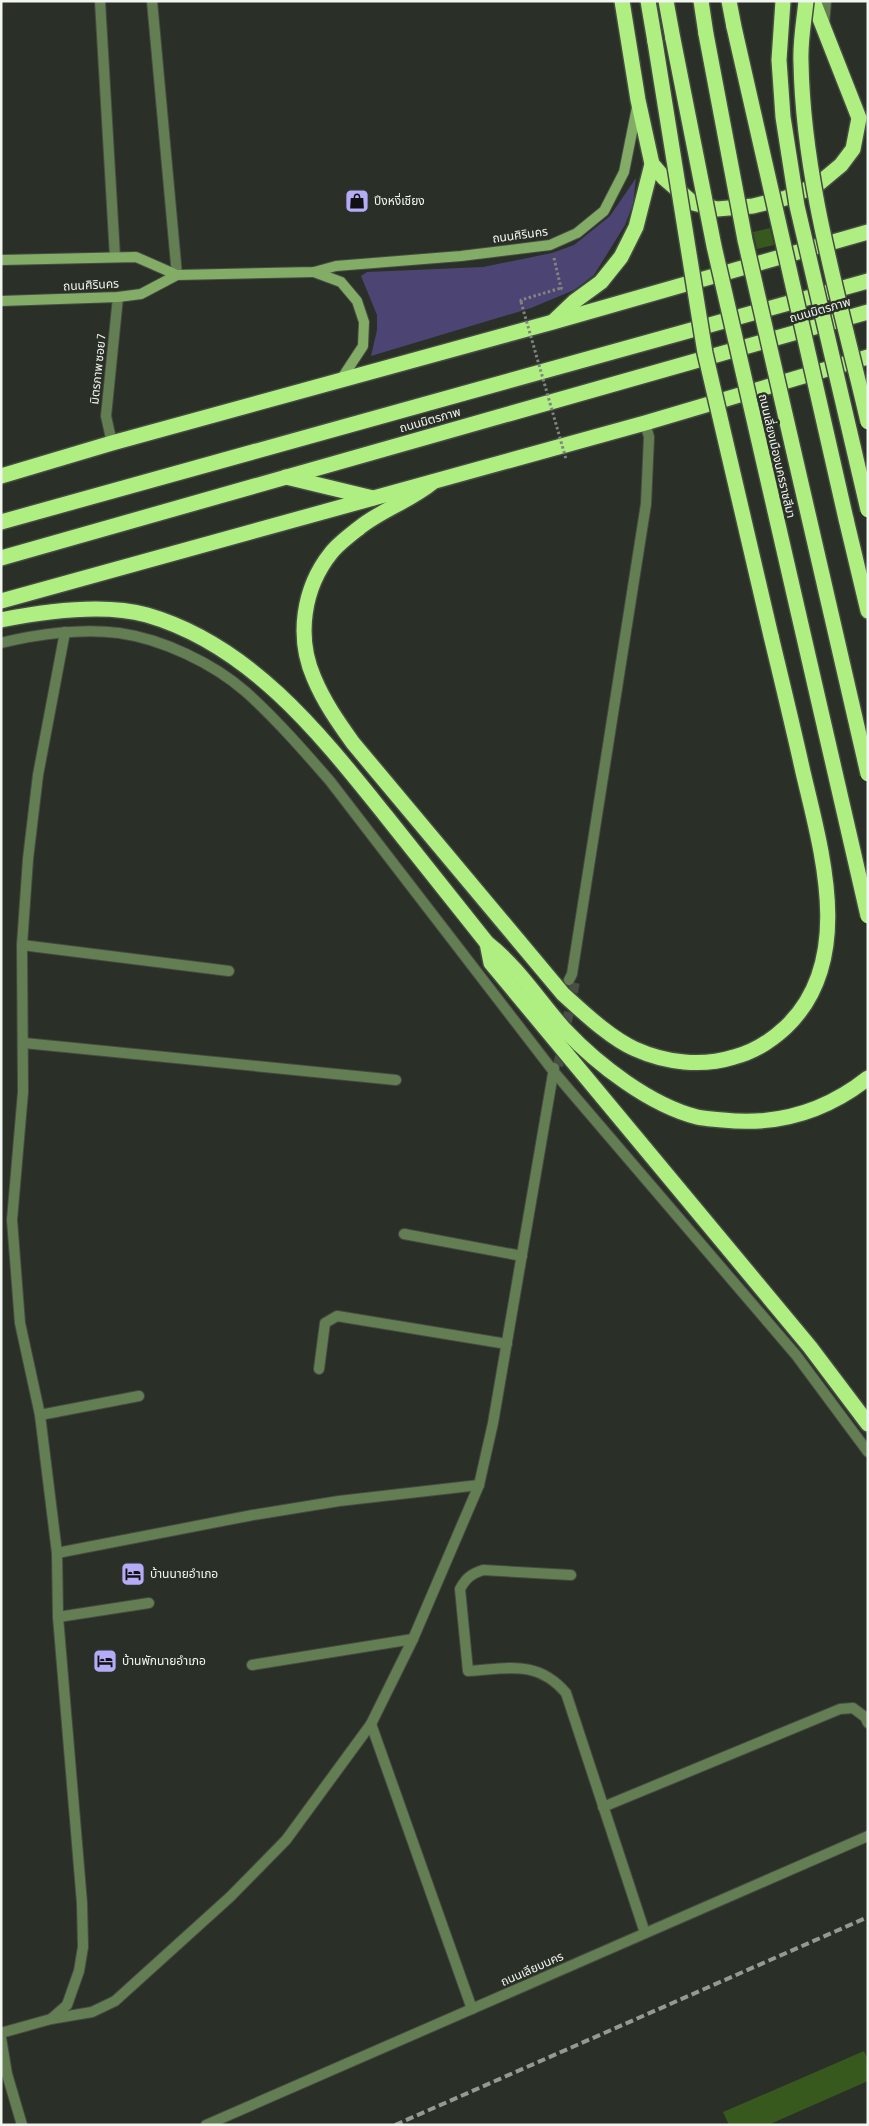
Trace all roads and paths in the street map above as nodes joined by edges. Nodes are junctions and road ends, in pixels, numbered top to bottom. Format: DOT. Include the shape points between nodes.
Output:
graph roads {
  1 [pos="100,1"];
  2 [pos="152,1"];
  3 [pos="622,1"];
  4 [pos="648,1"];
  5 [pos="666,1"];
  6 [pos="701,1"];
  7 [pos="730,1"];
  8 [pos="783,1"];
  9 [pos="806,1"];
  10 [pos="813,1"];
  11 [pos="826,1"];
  12 [pos="824,28"];
  13 [pos="638,100"];
  14 [pos="652,164"];
  15 [pos="866,233"];
  16 [pos="550,245"];
  17 [pos="115,257"];
  18 [pos="1,260"];
  19 [pos="314,272"];
  20 [pos="177,275"];
  21 [pos="868,281"];
  22 [pos="561,288"];
  23 [pos="118,297"];
  24 [pos="1,301"];
  25 [pos="575,301"];
  26 [pos="868,312"];
  27 [pos="553,322"];
  28 [pos="868,357"];
  29 [pos="340,380"];
  30 [pos="868,422"];
  31 [pos="645,423"];
  32 [pos="112,443"];
  33 [pos="566,459"];
  34 [pos="1,476"];
  35 [pos="284,477"];
  36 [pos="433,482"];
  37 [pos="374,498"];
  38 [pos="868,510"];
  39 [pos="1,522"];
  40 [pos="1,558"];
  41 [pos="1,601"];
  42 [pos="868,611"];
  43 [pos="1,620"];
  44 [pos="65,632"];
  45 [pos="1,643"];
  46 [pos="868,774"];
  47 [pos="868,916"];
  48 [pos="487,943"];
  49 [pos="22,945"];
  50 [pos="229,971"];
  51 [pos="572,979"];
  52 [pos="24,1043"];
  53 [pos="555,1067"];
  54 [pos="868,1078"];
  55 [pos="396,1080"];
  56 [pos="404,1234"];
  57 [pos="522,1256"];
  58 [pos="507,1344"];
  59 [pos="319,1369"];
  60 [pos="139,1396"];
  61 [pos="40,1415"];
  62 [pos="868,1424"];
  63 [pos="868,1452"];
  64 [pos="479,1485"];
  65 [pos="57,1553"];
  66 [pos="571,1575"];
  67 [pos="149,1603"];
  68 [pos="58,1617"];
  69 [pos="414,1638"];
  70 [pos="252,1665"];
  71 [pos="868,1723"];
  72 [pos="371,1724"];
  73 [pos="603,1807"];
  74 [pos="868,1836"];
  75 [pos="645,1933"];
  76 [pos="472,2009"];
  77 [pos="51,2019"];
  78 [pos="1,2033"];
  79 [pos="1,2038"];
  80 [pos="22,2125"];
  81 [pos="206,2125"];
  1 -- 17 [label="street"];
  2 -- 20 [label="street"];
  3 -- 13 [label="highway"];
  4 -- 36 [label="highway, bridge" via="705,353 816,825 826,880 828,925 824,962 812,993 796,1018 773,1039 747,1054 716,1062 676,1062 634,1048 597,1024 563,994 353,743 328,706 313,676 304,643 306,608 314,580 331,552 360,526 417,495"];
  5 -- 47 [label="highway, ถนนเลี่ยงเมืองนครราชสีมา, bridge" via="714,246"];
  6 -- 46 [label="highway, ถนนเลี่ยงเมืองนครราชสีมา, bridge" via="745,240"];
  7 -- 42 [label="highway, bridge"];
  8 -- 38 [label="highway, bridge" via="779,60 783,117 797,206"];
  9 -- 30 [label="highway, bridge" via="801,60 804,117 816,200"];
  10 -- 12 [label="highway"];
  11 -- 12 [label="street"];
  12 -- 14 [label="highway" via="859,118 853,149 841,165 818,185 786,198 752,206 717,209 693,203"];
  13 -- 14 [label="highway"];
  13 -- 16 [label="street, ถนนศิรินคร" via="624,172 604,211 577,233"];
  14 -- 25 [label="highway" via="636,227 621,257 601,282"];
  15 -- 27 [label="highway"];
  16 -- 19 [label="street, ถนนศิรินคร" via="336,266"];
  16 -- 22 [label="path"];
  17 -- 18 [label="street, ถนนศิรินคร"];
  17 -- 20 [label="street, ถนนศิรินคร" via="136,257"];
  19 -- 20 [label="street, ถนนศิรินคร"];
  19 -- 29 [label="street, ถนนศิรินคร" via="341,282 357,301 364,322 363,346"];
  20 -- 23 [label="street, ถนนศิรินคร" via="141,294"];
  21 -- 39 [label="highway, ถนนมิตรภาพ"];
  22 -- 25 [label="path"];
  22 -- 33 [label="path, bridge" via="521,302"];
  23 -- 24 [label="street, ถนนศิรินคร"];
  23 -- 32 [label="street, มิตรภาพ ซอย 7" via="106,416"];
  25 -- 27 [label="highway"];
  26 -- 35 [label="highway, ถนนมิตรภาพ"];
  27 -- 29 [label="highway"];
  28 -- 31 [label="highway"];
  29 -- 32 [label="highway"];
  31 -- 36 [label="highway"];
  31 -- 51 [label="street" via="649,437 646,504"];
  32 -- 34 [label="highway"];
  35 -- 37 [label="highway"];
  35 -- 40 [label="highway, ถนนมิตรภาพ"];
  36 -- 37 [label="highway"];
  37 -- 41 [label="highway"];
  43 -- 48 [label="highway" via="35,613 93,608 146,615 199,634 241,661 276,691 358,782"];
  44 -- 45 [label="street"];
  44 -- 49 [label="street" via="38,775"];
  44 -- 53 [label="street" via="118,633 166,646 209,666 245,691 330,781"];
  48 -- 54 [label="highway" via="502,954 566,1031 621,1080 659,1103 697,1117 745,1122 776,1120 815,1109 848,1094"];
  48 -- 62 [label="highway" via="491,963 810,1347"];
  49 -- 50 [label="street"];
  49 -- 52 [label="street"];
  52 -- 55 [label="street"];
  52 -- 61 [label="street" via="12,1220 20,1323"];
  53 -- 57 [label="street"];
  53 -- 63 [label="street" via="796,1355"];
  56 -- 57 [label="street"];
  57 -- 58 [label="street"];
  58 -- 59 [label="street" via="337,1316 325,1323"];
  58 -- 64 [label="street"];
  60 -- 61 [label="street"];
  61 -- 65 [label="street"];
  64 -- 65 [label="street" via="253,1515"];
  64 -- 69 [label="street"];
  65 -- 68 [label="street"];
  66 -- 73 [label="street" via="483,1570 465,1580 460,1589 468,1671 524,1668 539,1671 559,1685 566,1693"];
  67 -- 68 [label="street"];
  68 -- 77 [label="street" via="83,1947 79,1971 67,2005"];
  69 -- 70 [label="street"];
  69 -- 72 [label="street"];
  71 -- 73 [label="street" via="853,1708 840,1709"];
  72 -- 76 [label="street"];
  72 -- 77 [label="street" via="286,1840 158,1965 115,2001 92,2012"];
  73 -- 75 [label="street"];
  74 -- 75 [label="street, ถนนเลียบนคร"];
  75 -- 76 [label="street, ถนนเลียบนคร"];
  76 -- 81 [label="street, ถนนเลียบนคร"];
  77 -- 78 [label="street"];
  79 -- 80 [label="street" via="7,2074"];
}
